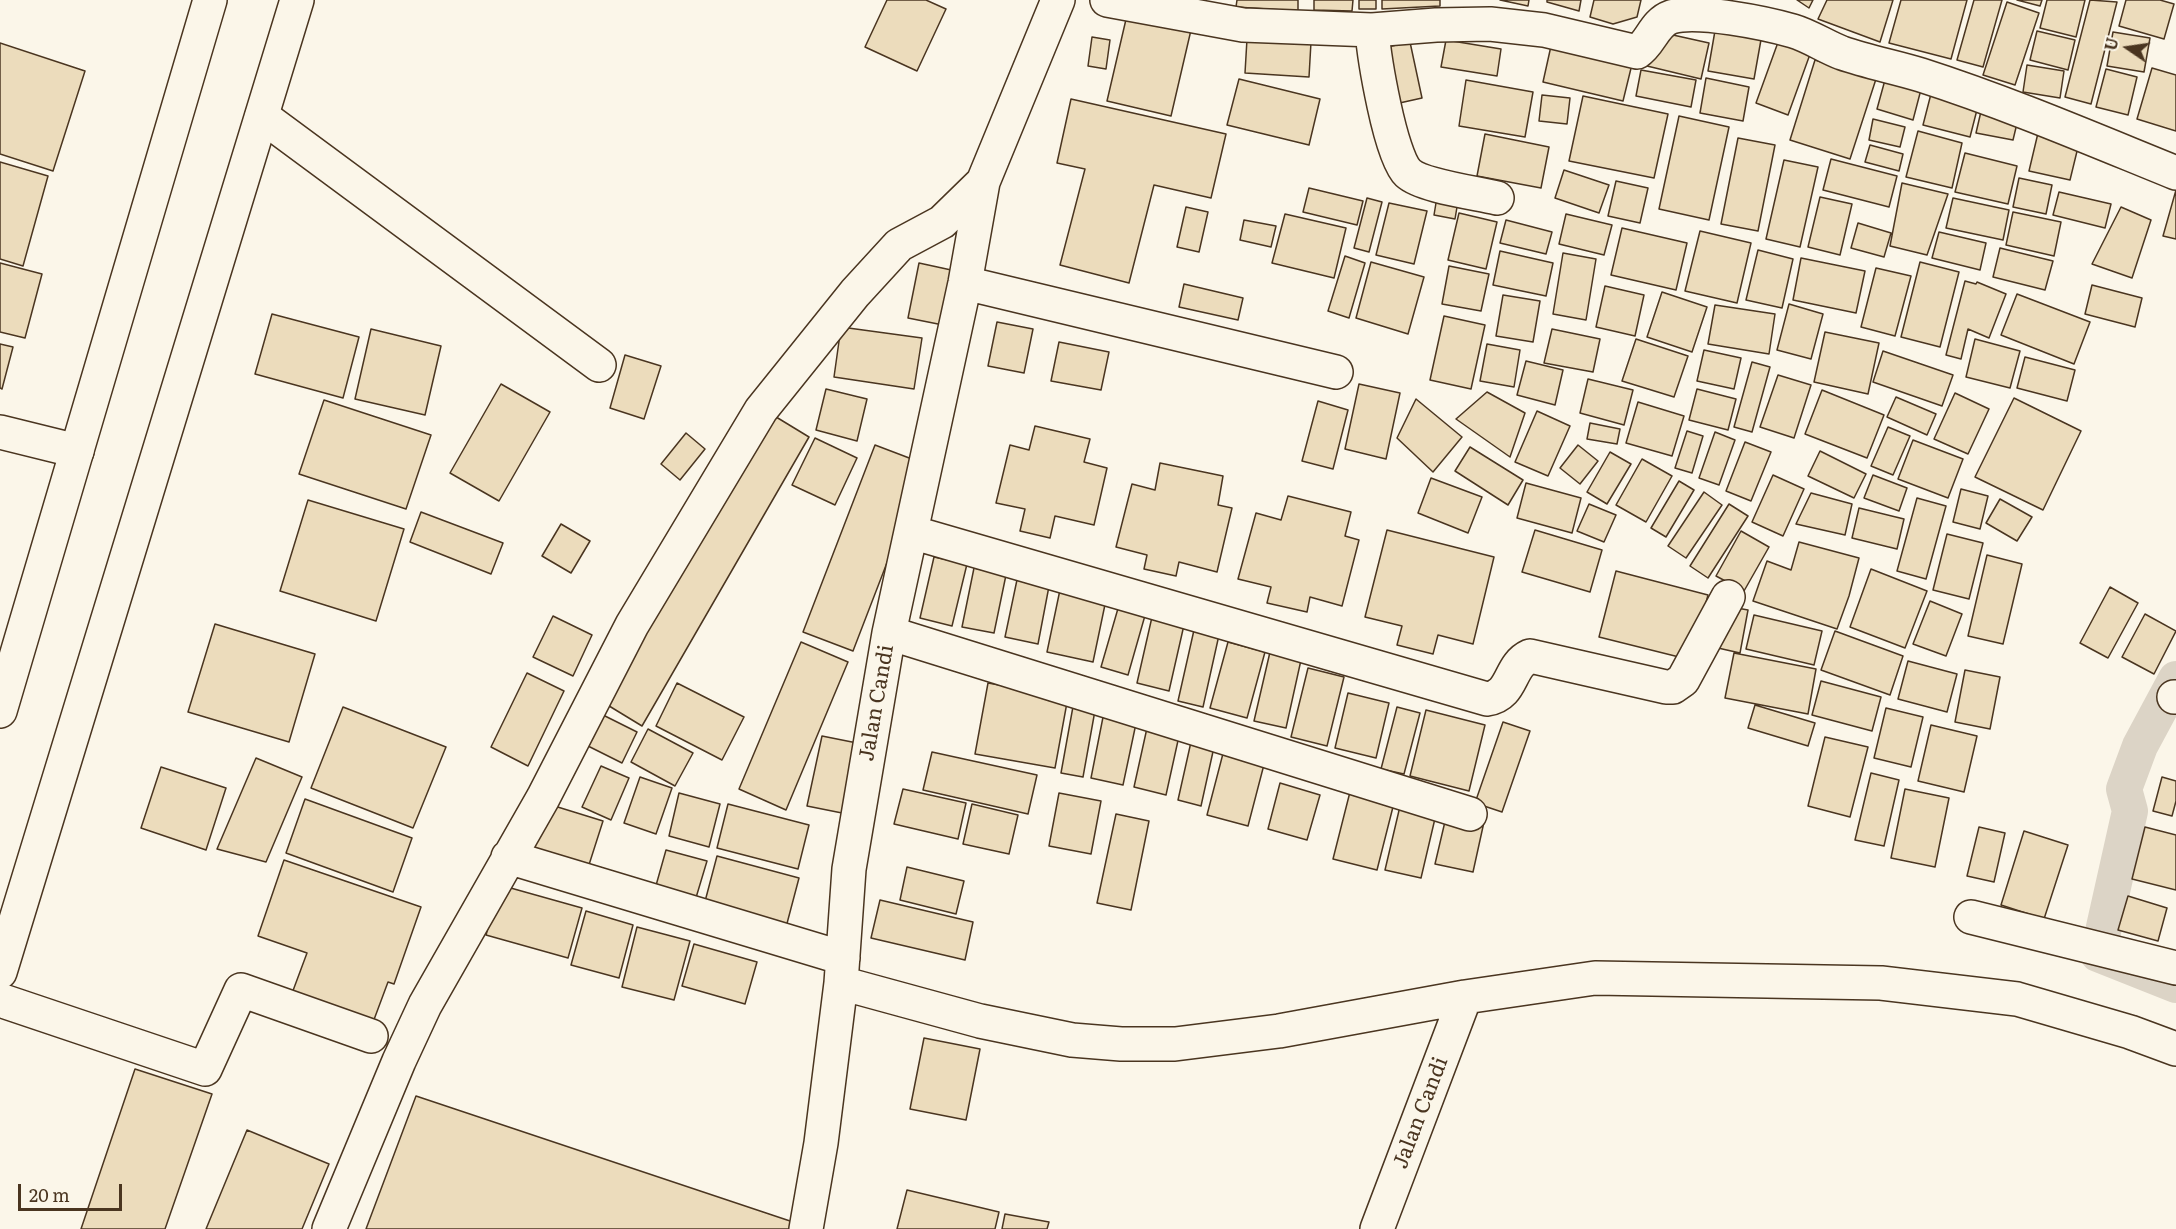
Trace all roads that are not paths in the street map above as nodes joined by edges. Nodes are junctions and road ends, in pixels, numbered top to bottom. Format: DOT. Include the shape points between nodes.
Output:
graph roads {
  1 [pos="210,0"];
  2 [pos="297,0"];
  3 [pos="1058,0"];
  4 [pos="1107,0"];
  5 [pos="1371,30"];
  6 [pos="262,116"];
  7 [pos="2176,173"];
  8 [pos="983,182"];
  9 [pos="1497,198"];
  10 [pos="965,283"];
  11 [pos="599,365"];
  12 [pos="1336,372"];
  13 [pos="0,432"];
  14 [pos="77,451"];
  15 [pos="911,532"];
  16 [pos="1728,597"];
  17 [pos="889,633"];
  18 [pos="0,711"];
  19 [pos="1470,814"];
  20 [pos="508,857"];
  21 [pos="1971,917"];
  22 [pos="2174,960"];
  23 [pos="842,970"];
  24 [pos="0,972"];
  25 [pos="1466,997"];
  26 [pos="0,1000"];
  27 [pos="371,1036"];
  28 [pos="2176,1048"];
  29 [pos="329,1229"];
  30 [pos="806,1229"];
  31 [pos="1377,1229"];
  1 -- 14 [label="main road"];
  2 -- 6 [label="main road"];
  3 -- 8 [label="main road"];
  4 -- 5 [label="main road" via="1243,25"];
  5 -- 7 [label="main road" via="1490,24 1544,30 1637,52 1671,18 1694,15 1734,19 1794,31 1843,53 1921,75"];
  5 -- 9 [label="main road" via="1388,119 1408,173 1426,182"];
  6 -- 11 [label="main road"];
  6 -- 24 [label="main road"];
  8 -- 10 [label="main road, Jalan Candi"];
  8 -- 20 [label="main road" via="942,222 900,245 855,293 761,410 632,625 543,798"];
  10 -- 12 [label="main road"];
  10 -- 15 [label="main road, Jalan Candi"];
  13 -- 14 [label="main road"];
  14 -- 18 [label="main road"];
  15 -- 16 [label="main road" via="1487,699 1497,698 1522,660 1530,656 1673,687 1683,680"];
  15 -- 17 [label="main road, Jalan Candi"];
  17 -- 19 [label="main road"];
  17 -- 23 [label="main road, Jalan Candi" via="849,869"];
  20 -- 23 [label="main road"];
  20 -- 29 [label="main road" via="425,1005"];
  21 -- 22 [label="main road" via="2098,949"];
  23 -- 25 [label="main road" via="980,1022 1072,1040 1121,1044 1175,1044 1279,1031"];
  23 -- 30 [label="main road, Jalan Candi" via="821,1143"];
  25 -- 28 [label="main road" via="1595,978 1881,983 2017,999"];
  25 -- 31 [label="main road, Jalan Candi"];
  26 -- 27 [label="main road" via="205,1069 241,990"];
}
